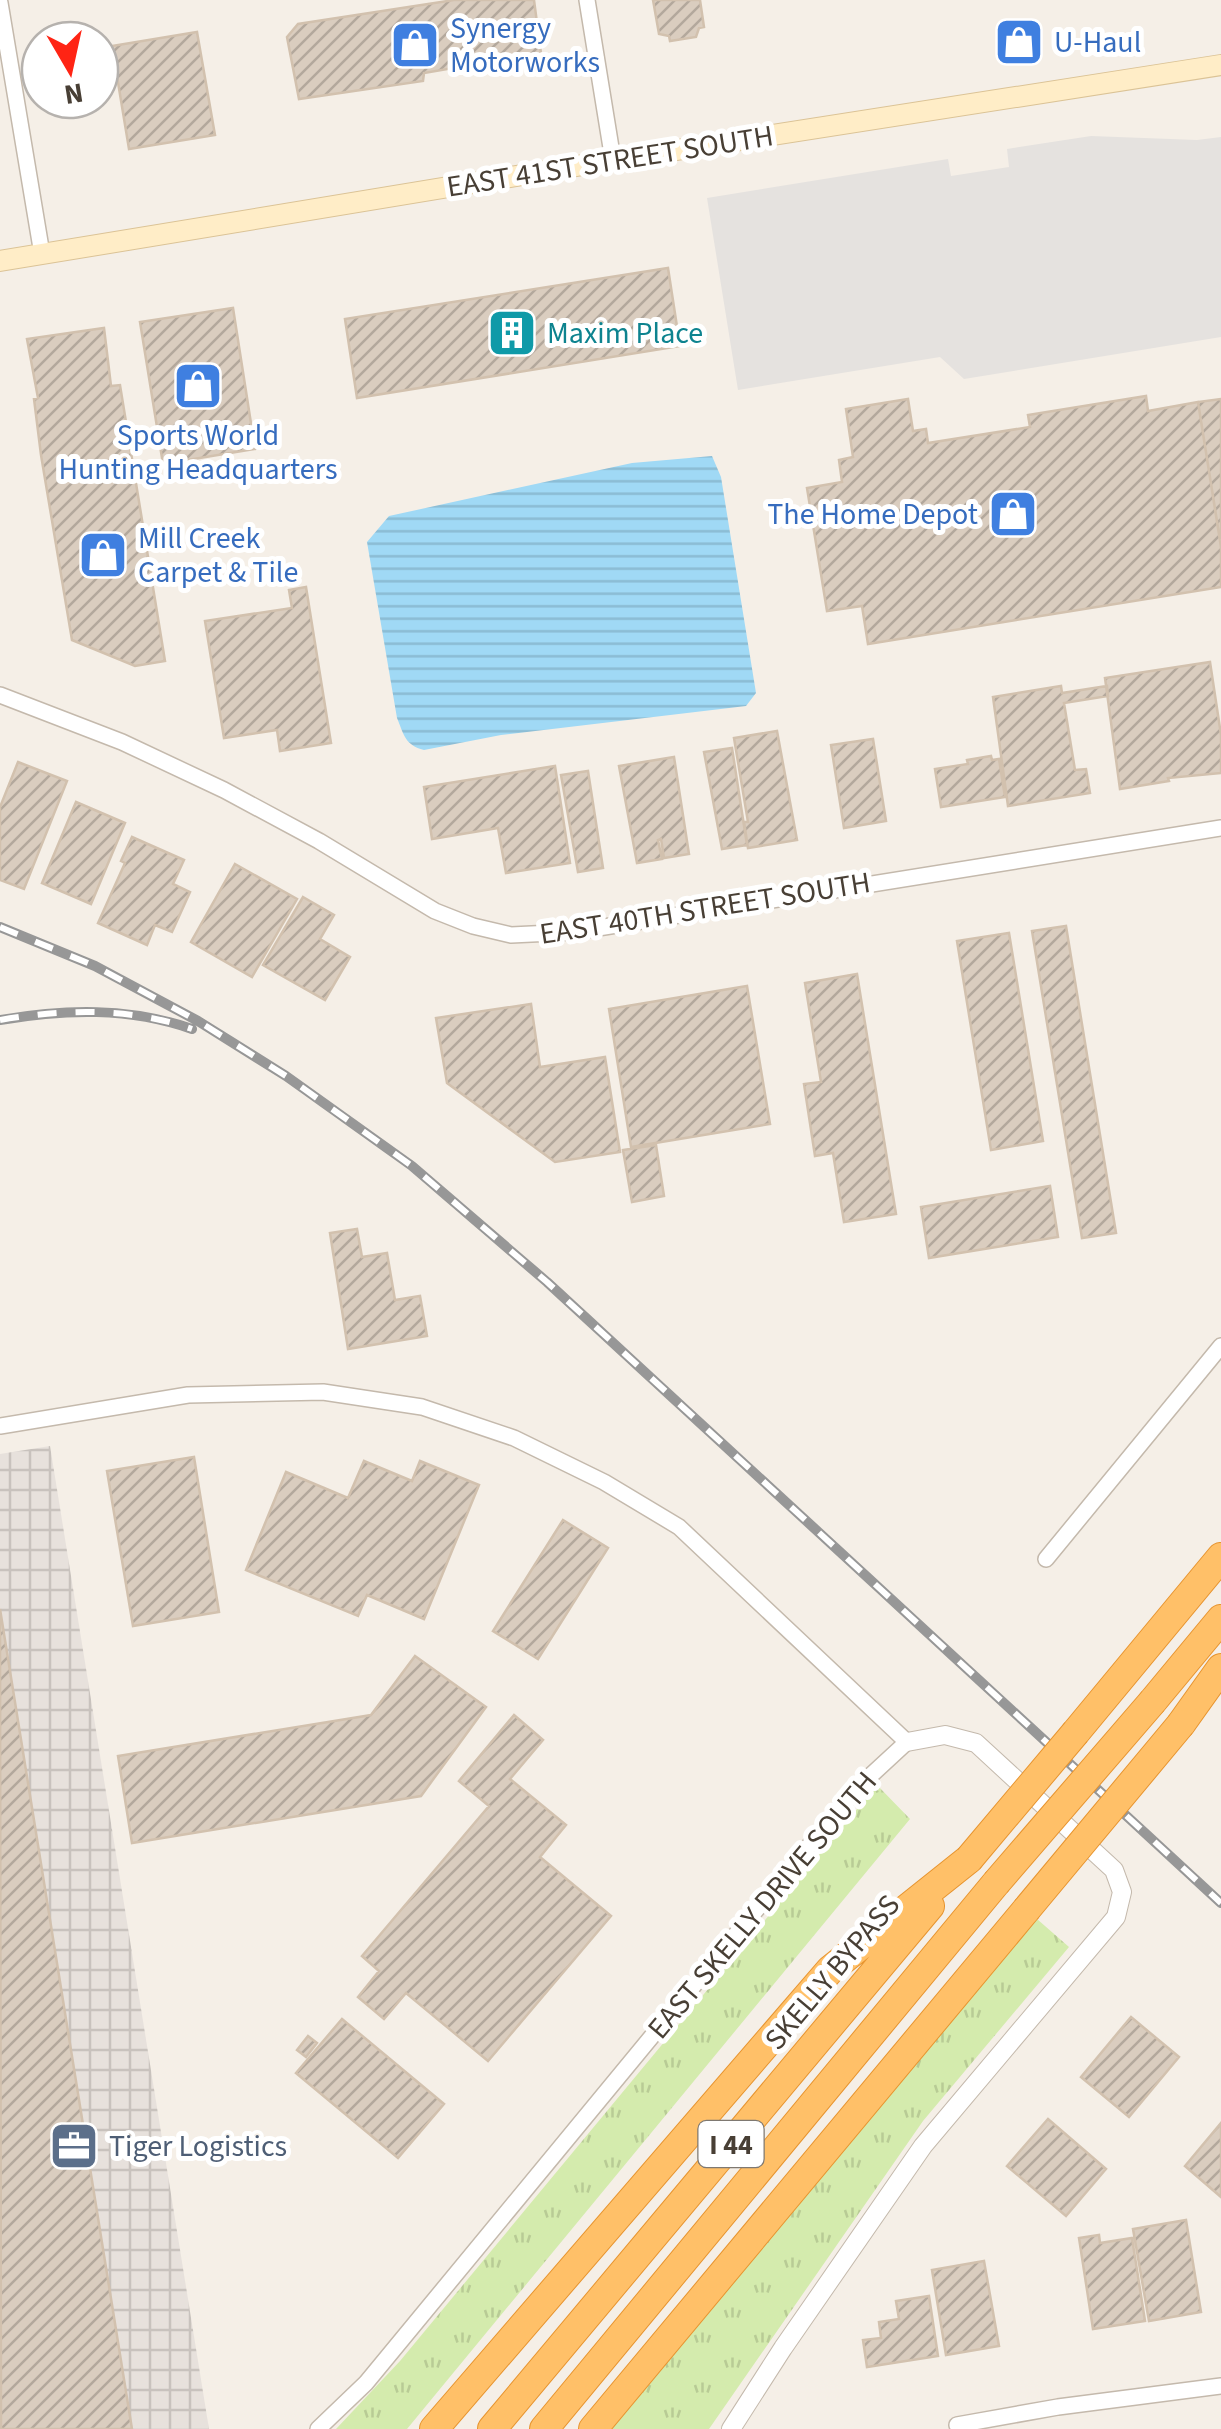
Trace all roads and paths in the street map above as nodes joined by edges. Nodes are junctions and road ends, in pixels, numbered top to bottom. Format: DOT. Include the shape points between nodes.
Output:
graph roads {
  1 [pos="587,0"];
  2 [pos="0,4"];
  3 [pos="1221,65"];
  4 [pos="613,160"];
  5 [pos="42,254"];
  6 [pos="0,261"];
  7 [pos="0,694"];
  8 [pos="1221,828"];
  9 [pos="1221,1346"];
  10 [pos="0,1426"];
  11 [pos="1221,1557"];
  12 [pos="1046,1559"];
  13 [pos="1221,1620"];
  14 [pos="1221,1668"];
  15 [pos="907,1742"];
  16 [pos="970,1859"];
  17 [pos="1221,2386"];
  18 [pos="957,2425"];
  19 [pos="318,2429"];
  20 [pos="434,2429"];
  21 [pos="492,2429"];
  22 [pos="544,2429"];
  23 [pos="594,2429"];
  24 [pos="731,2429"];
  1 -- 4 [label="street"];
  2 -- 5 [label="street"];
  3 -- 4 [label="main road, EAST 41ST STREET SOUTH"];
  4 -- 5 [label="main road, EAST 41ST STREET SOUTH"];
  5 -- 6 [label="main road, EAST 41ST STREET SOUTH"];
  7 -- 8 [label="street, EAST 40TH STREET SOUTH" via="224,790 435,911 512,934 573,932"];
  9 -- 12 [label="street"];
  10 -- 15 [label="street" via="188,1395 324,1392 422,1408 514,1438 679,1527"];
  11 -- 16 [label="highway, SKELLY BYPASS / I 44, bridge"];
  13 -- 22 [label="highway, I 44, bridge"];
  14 -- 23 [label="highway, bridge"];
  15 -- 19 [label="street, EAST SKELLY DRIVE SOUTH" via="855,1790 366,2383"];
  15 -- 24 [label="street" via="945,1734 976,1743 1114,1870 1122,1892 1116,1916 924,2146"];
  16 -- 20 [label="highway" via="830,1970"];
  16 -- 21 [label="highway, SKELLY BYPASS / I 44"];
  17 -- 18 [label="street"];
}
